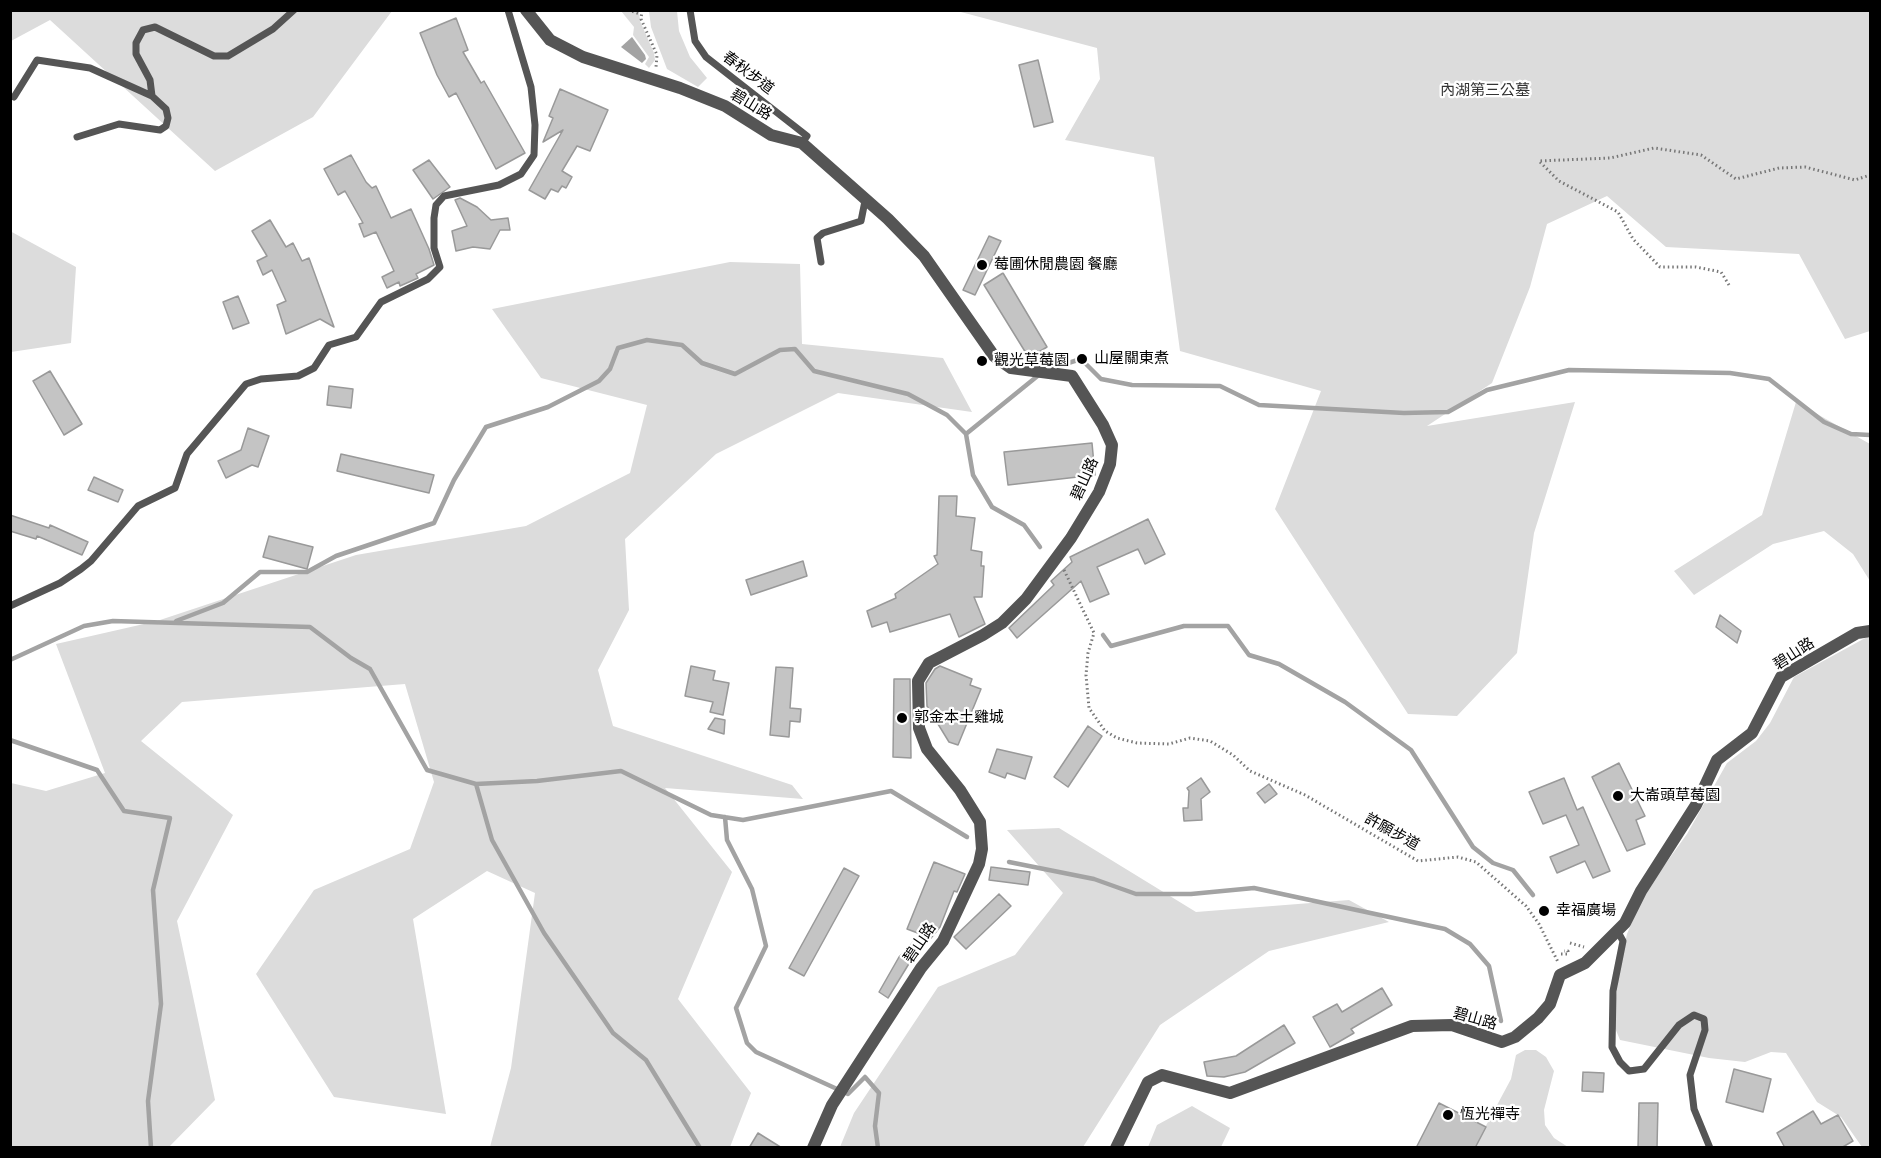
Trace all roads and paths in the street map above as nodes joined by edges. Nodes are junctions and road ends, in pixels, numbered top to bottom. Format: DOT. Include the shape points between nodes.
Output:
graph roads {
  1 [pos="294,10"];
  2 [pos="508,10"];
  3 [pos="526,10"];
  4 [pos="628,10"];
  5 [pos="690,10"];
  6 [pos="641,12"];
  7 [pos="652,77"];
  8 [pos="152,96"];
  9 [pos="14,97"];
  10 [pos="77,137"];
  11 [pos="802,143"];
  12 [pos="1870,176"];
  13 [pos="866,201"];
  14 [pos="821,262"];
  15 [pos="1729,285"];
  16 [pos="1057,558"];
  17 [pos="10,606"];
  18 [pos="1870,632"];
  19 [pos="1618,932"];
  20 [pos="1570,943"];
  21 [pos="1586,946"];
  22 [pos="1560,975"];
  23 [pos="813,1148"];
  24 [pos="1116,1148"];
  25 [pos="1710,1148"];
  1 -- 8 [label="lane" via="273,29 228,56 214,56 155,27 143,30 136,43 136,54 150,80"];
  2 -- 17 [label="lane" via="531,87 535,125 534,155 522,174 499,185 444,196 436,205 434,218 434,248 440,267 428,279 381,302 356,337 329,345 314,368 298,376 246,384 187,454 175,488 138,506 81,569"];
  3 -- 7 [label="street, 碧山路" via="550,40 583,57"];
  4 -- 6 [label="path"];
  5 -- 11 [label="lane, 春秋步道" via="695,41 706,57 807,136"];
  6 -- 7 [label="path" via="657,55"];
  7 -- 11 [label="street, 碧山路" via="726,106 771,135"];
  8 -- 9 [label="lane" via="90,68 37,60"];
  8 -- 10 [label="lane" via="166,110 168,118 160,130 119,124"];
  11 -- 13 [label="street, 碧山路"];
  12 -- 15 [label="path" via="1855,180 1805,167 1779,168 1736,179 1701,155 1654,148 1610,158 1539,161 1559,181 1618,212 1633,239 1660,267 1721,272"];
  13 -- 14 [label="lane" via="861,221 817,238"];
  13 -- 16 [label="street, 碧山路" via="924,256 994,356 1011,368 1071,376 1103,425 1112,445 1110,464 1099,492"];
  16 -- 22 [label="path, 許願步道" via="1094,633 1086,675 1089,708 1105,731 1137,743 1169,744 1190,738 1210,741 1251,771 1305,795 1418,861 1458,857 1476,862 1532,915 1558,959"];
  16 -- 23 [label="street, 碧山路" via="1002,623 929,663 918,681 919,728 927,748 980,822 979,864 943,941 921,968 832,1105"];
  18 -- 19 [label="street, 碧山路" via="1857,633 1781,677 1752,733 1717,760 1696,805"];
  19 -- 22 [label="street, 碧山路" via="1585,963"];
  19 -- 25 [label="lane" via="1623,941 1613,991 1612,1047 1629,1071 1644,1069 1679,1025 1694,1015 1704,1019 1705,1030 1690,1075 1694,1109"];
  20 -- 21 [label="path"];
  22 -- 24 [label="street, 碧山路" via="1550,1004 1538,1018 1502,1042 1452,1025 1412,1026 1230,1093 1162,1074 1148,1082"];
}
